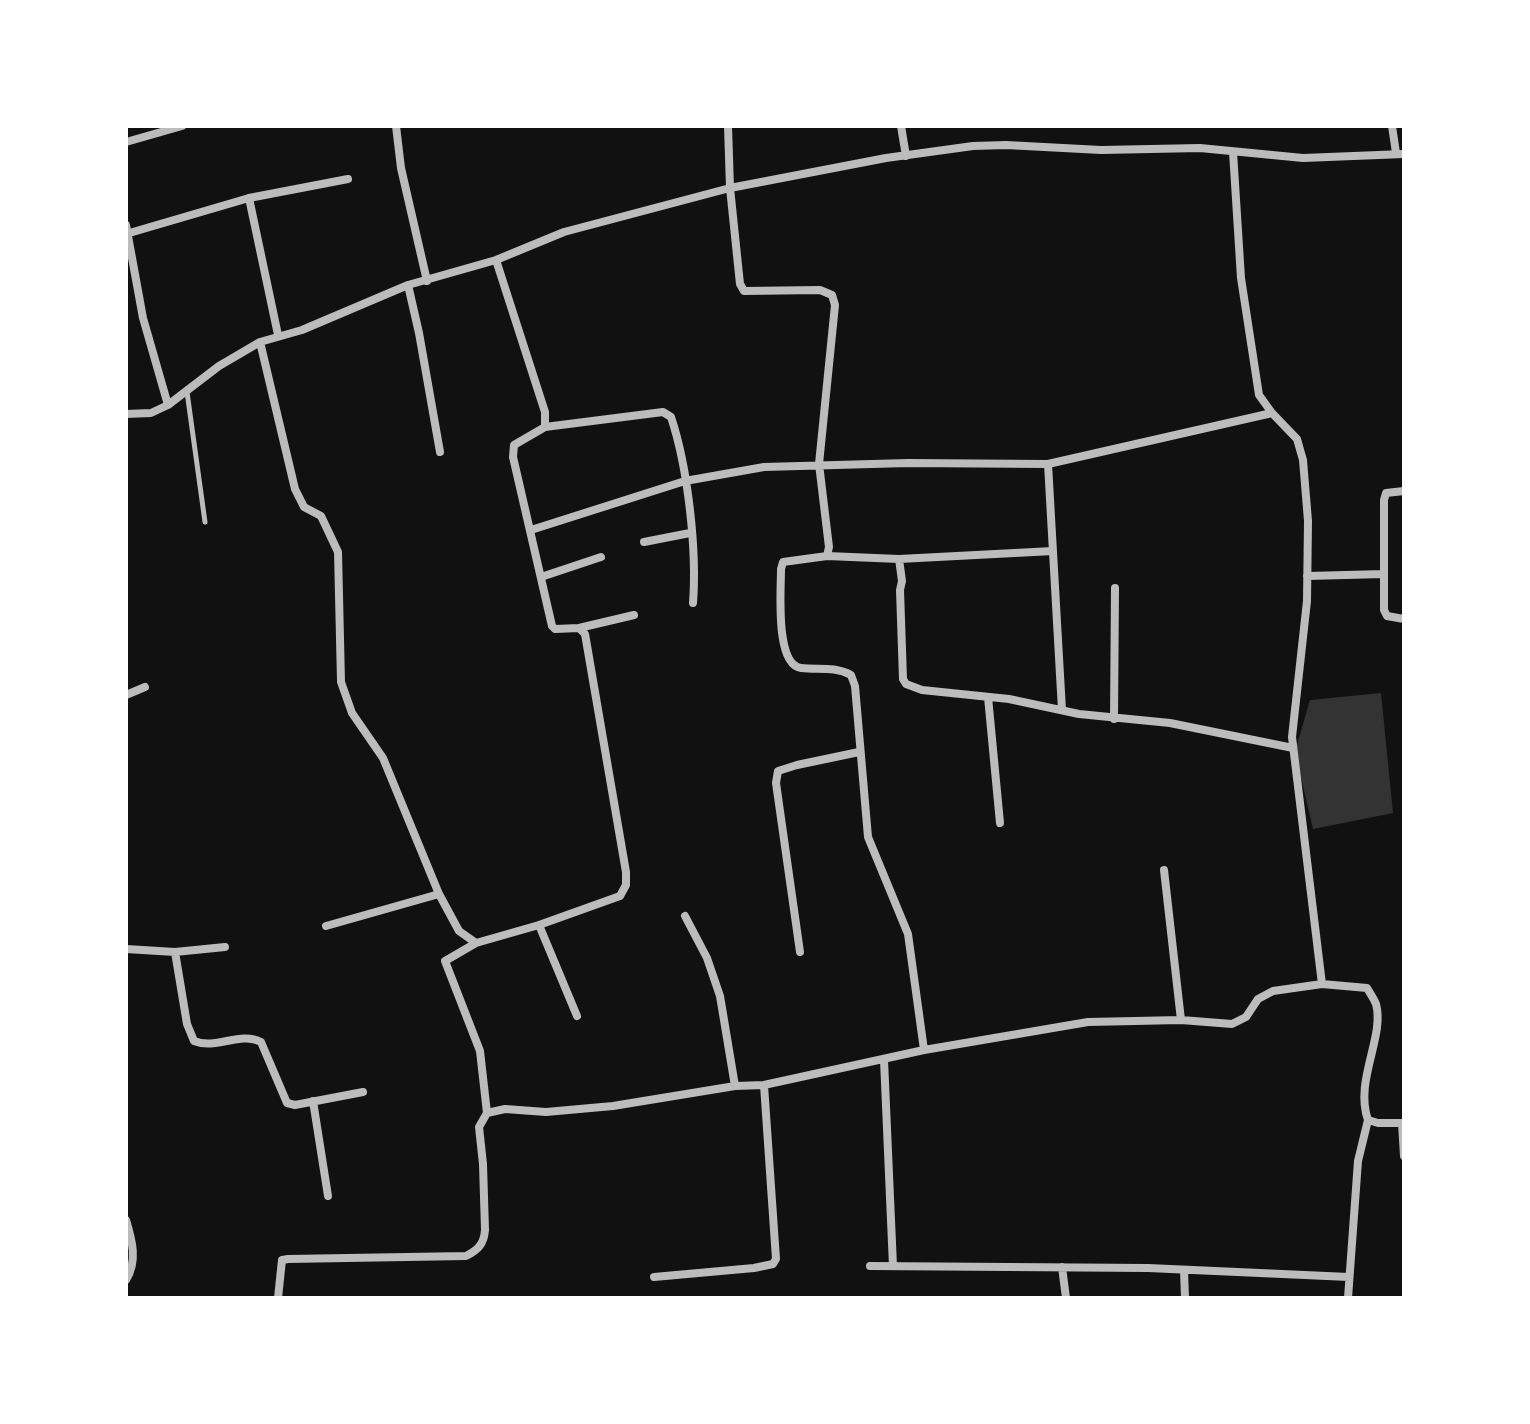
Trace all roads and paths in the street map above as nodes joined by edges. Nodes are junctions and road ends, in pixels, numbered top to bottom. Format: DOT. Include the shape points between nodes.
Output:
graph roads {
  1 [pos="182,126"];
  2 [pos="396,126"];
  3 [pos="728,126"];
  4 [pos="901,126"];
  5 [pos="1392,126"];
  6 [pos="126,142"];
  7 [pos="1233,152"];
  8 [pos="1400,154"];
  9 [pos="906,156"];
  10 [pos="348,179"];
  11 [pos="730,188"];
  12 [pos="249,198"];
  13 [pos="126,225"];
  14 [pos="126,234"];
  15 [pos="496,260"];
  16 [pos="427,281"];
  17 [pos="408,285"];
  18 [pos="278,335"];
  19 [pos="260,342"];
  20 [pos="187,391"];
  21 [pos="168,405"];
  22 [pos="1272,413"];
  23 [pos="126,414"];
  24 [pos="545,427"];
  25 [pos="440,452"];
  26 [pos="819,464"];
  27 [pos="1048,464"];
  28 [pos="685,481"];
  29 [pos="1404,491"];
  30 [pos="205,522"];
  31 [pos="531,530"];
  32 [pos="690,533"];
  33 [pos="644,542"];
  34 [pos="1053,551"];
  35 [pos="827,556"];
  36 [pos="601,557"];
  37 [pos="899,559"];
  38 [pos="1384,574"];
  39 [pos="1307,576"];
  40 [pos="541,577"];
  41 [pos="1115,588"];
  42 [pos="693,603"];
  43 [pos="634,615"];
  44 [pos="1404,619"];
  45 [pos="579,628"];
  46 [pos="145,687"];
  47 [pos="126,695"];
  48 [pos="988,697"];
  49 [pos="1062,710"];
  50 [pos="1114,719"];
  51 [pos="1293,748"];
  52 [pos="859,752"];
  53 [pos="1000,823"];
  54 [pos="1164,870"];
  55 [pos="439,894"];
  56 [pos="685,916"];
  57 [pos="539,925"];
  58 [pos="326,926"];
  59 [pos="476,943"];
  60 [pos="225,947"];
  61 [pos="126,949"];
  62 [pos="175,952"];
  63 [pos="800,952"];
  64 [pos="1322,984"];
  65 [pos="577,1016"];
  66 [pos="1181,1020"];
  67 [pos="924,1050"];
  68 [pos="884,1060"];
  69 [pos="764,1085"];
  70 [pos="735,1086"];
  71 [pos="363,1092"];
  72 [pos="313,1101"];
  73 [pos="487,1113"];
  74 [pos="1368,1120"];
  75 [pos="1403,1123"];
  76 [pos="1404,1156"];
  77 [pos="328,1196"];
  78 [pos="126,1220"];
  79 [pos="870,1266"];
  80 [pos="893,1266"];
  81 [pos="1062,1267"];
  82 [pos="1184,1270"];
  83 [pos="654,1277"];
  84 [pos="1349,1277"];
  85 [pos="126,1280"];
  86 [pos="278,1298"];
  87 [pos="1066,1298"];
  88 [pos="1185,1298"];
  89 [pos="1348,1298"];
  1 -- 6 [label="street"];
  2 -- 16 [label="street"];
  3 -- 11 [label="street"];
  4 -- 9 [label="street"];
  5 -- 8 [label="street"];
  7 -- 8 [label="street" via="1318,158"];
  7 -- 9 [label="street" via="1006,145"];
  7 -- 22 [label="street" via="1241,278 1259,395"];
  9 -- 11 [label="street"];
  10 -- 12 [label="street"];
  11 -- 15 [label="street" via="564,232"];
  11 -- 26 [label="street" via="744,291 820,290 832,295"];
  12 -- 14 [label="street"];
  12 -- 18 [label="street"];
  13 -- 14 [label="street"];
  14 -- 21 [label="street"];
  15 -- 16 [label="street"];
  15 -- 24 [label="street" via="545,412"];
  16 -- 17 [label="street"];
  17 -- 18 [label="street"];
  17 -- 25 [label="street"];
  18 -- 19 [label="street"];
  19 -- 20 [label="street"];
  19 -- 55 [label="street" via="295,489 304,507 321,516 338,552 341,682 352,713 383,758"];
  20 -- 21 [label="street"];
  20 -- 30 [label="lane"];
  21 -- 23 [label="street" via="151,413"];
  22 -- 27 [label="street"];
  22 -- 39 [label="street" via="1297,439 1303,460"];
  24 -- 28 [label="street" via="663,412 674,426"];
  24 -- 31 [label="street" via="514,445"];
  26 -- 27 [label="street"];
  26 -- 28 [label="street"];
  26 -- 35 [label="street"];
  27 -- 34 [label="street"];
  28 -- 31 [label="street"];
  28 -- 32 [label="street"];
  29 -- 38 [label="street" via="1386,493 1384,500"];
  31 -- 40 [label="street"];
  32 -- 33 [label="street"];
  32 -- 42 [label="street"];
  34 -- 37 [label="street"];
  34 -- 49 [label="street"];
  35 -- 37 [label="street"];
  35 -- 52 [label="street" via="783,562 783,648 799,668 840,669 851,675"];
  36 -- 40 [label="street"];
  37 -- 48 [label="street" via="906,684"];
  38 -- 39 [label="street"];
  38 -- 44 [label="street" via="1387,616"];
  39 -- 51 [label="street"];
  40 -- 45 [label="street" via="552,626"];
  41 -- 50 [label="street"];
  43 -- 45 [label="street"];
  45 -- 57 [label="street" via="590,651 626,885 620,896"];
  46 -- 47 [label="street"];
  48 -- 49 [label="street"];
  48 -- 53 [label="street"];
  49 -- 50 [label="street"];
  50 -- 51 [label="street" via="1170,723"];
  51 -- 64 [label="street"];
  52 -- 63 [label="street" via="778,771"];
  52 -- 67 [label="street" via="868,837 908,934"];
  54 -- 66 [label="street"];
  55 -- 58 [label="street"];
  55 -- 59 [label="street" via="459,931"];
  56 -- 70 [label="street" via="720,996"];
  57 -- 59 [label="street"];
  57 -- 65 [label="street"];
  59 -- 73 [label="street" via="445,961 480,1051"];
  60 -- 62 [label="street"];
  61 -- 62 [label="street"];
  62 -- 72 [label="street" via="194,1041 261,1042 287,1103"];
  64 -- 66 [label="street" via="1273,991 1232,1024"];
  64 -- 74 [label="street" via="1367,988 1376,1003 1365,1079"];
  66 -- 67 [label="street" via="1088,1022"];
  67 -- 68 [label="street"];
  68 -- 69 [label="street"];
  68 -- 80 [label="street"];
  69 -- 70 [label="street"];
  69 -- 83 [label="street" via="776,1259 754,1268"];
  70 -- 73 [label="street" via="613,1106"];
  71 -- 72 [label="street"];
  72 -- 77 [label="street"];
  73 -- 86 [label="street" via="479,1127 485,1230 477,1250 466,1256 282,1260"];
  74 -- 75 [label="street"];
  74 -- 84 [label="street" via="1358,1161"];
  75 -- 76 [label="street"];
  78 -- 85 [label="street" via="133,1256"];
  79 -- 80 [label="street"];
  80 -- 81 [label="street"];
  81 -- 82 [label="street"];
  81 -- 87 [label="street"];
  82 -- 84 [label="street"];
  82 -- 88 [label="street"];
  84 -- 89 [label="street"];
}
